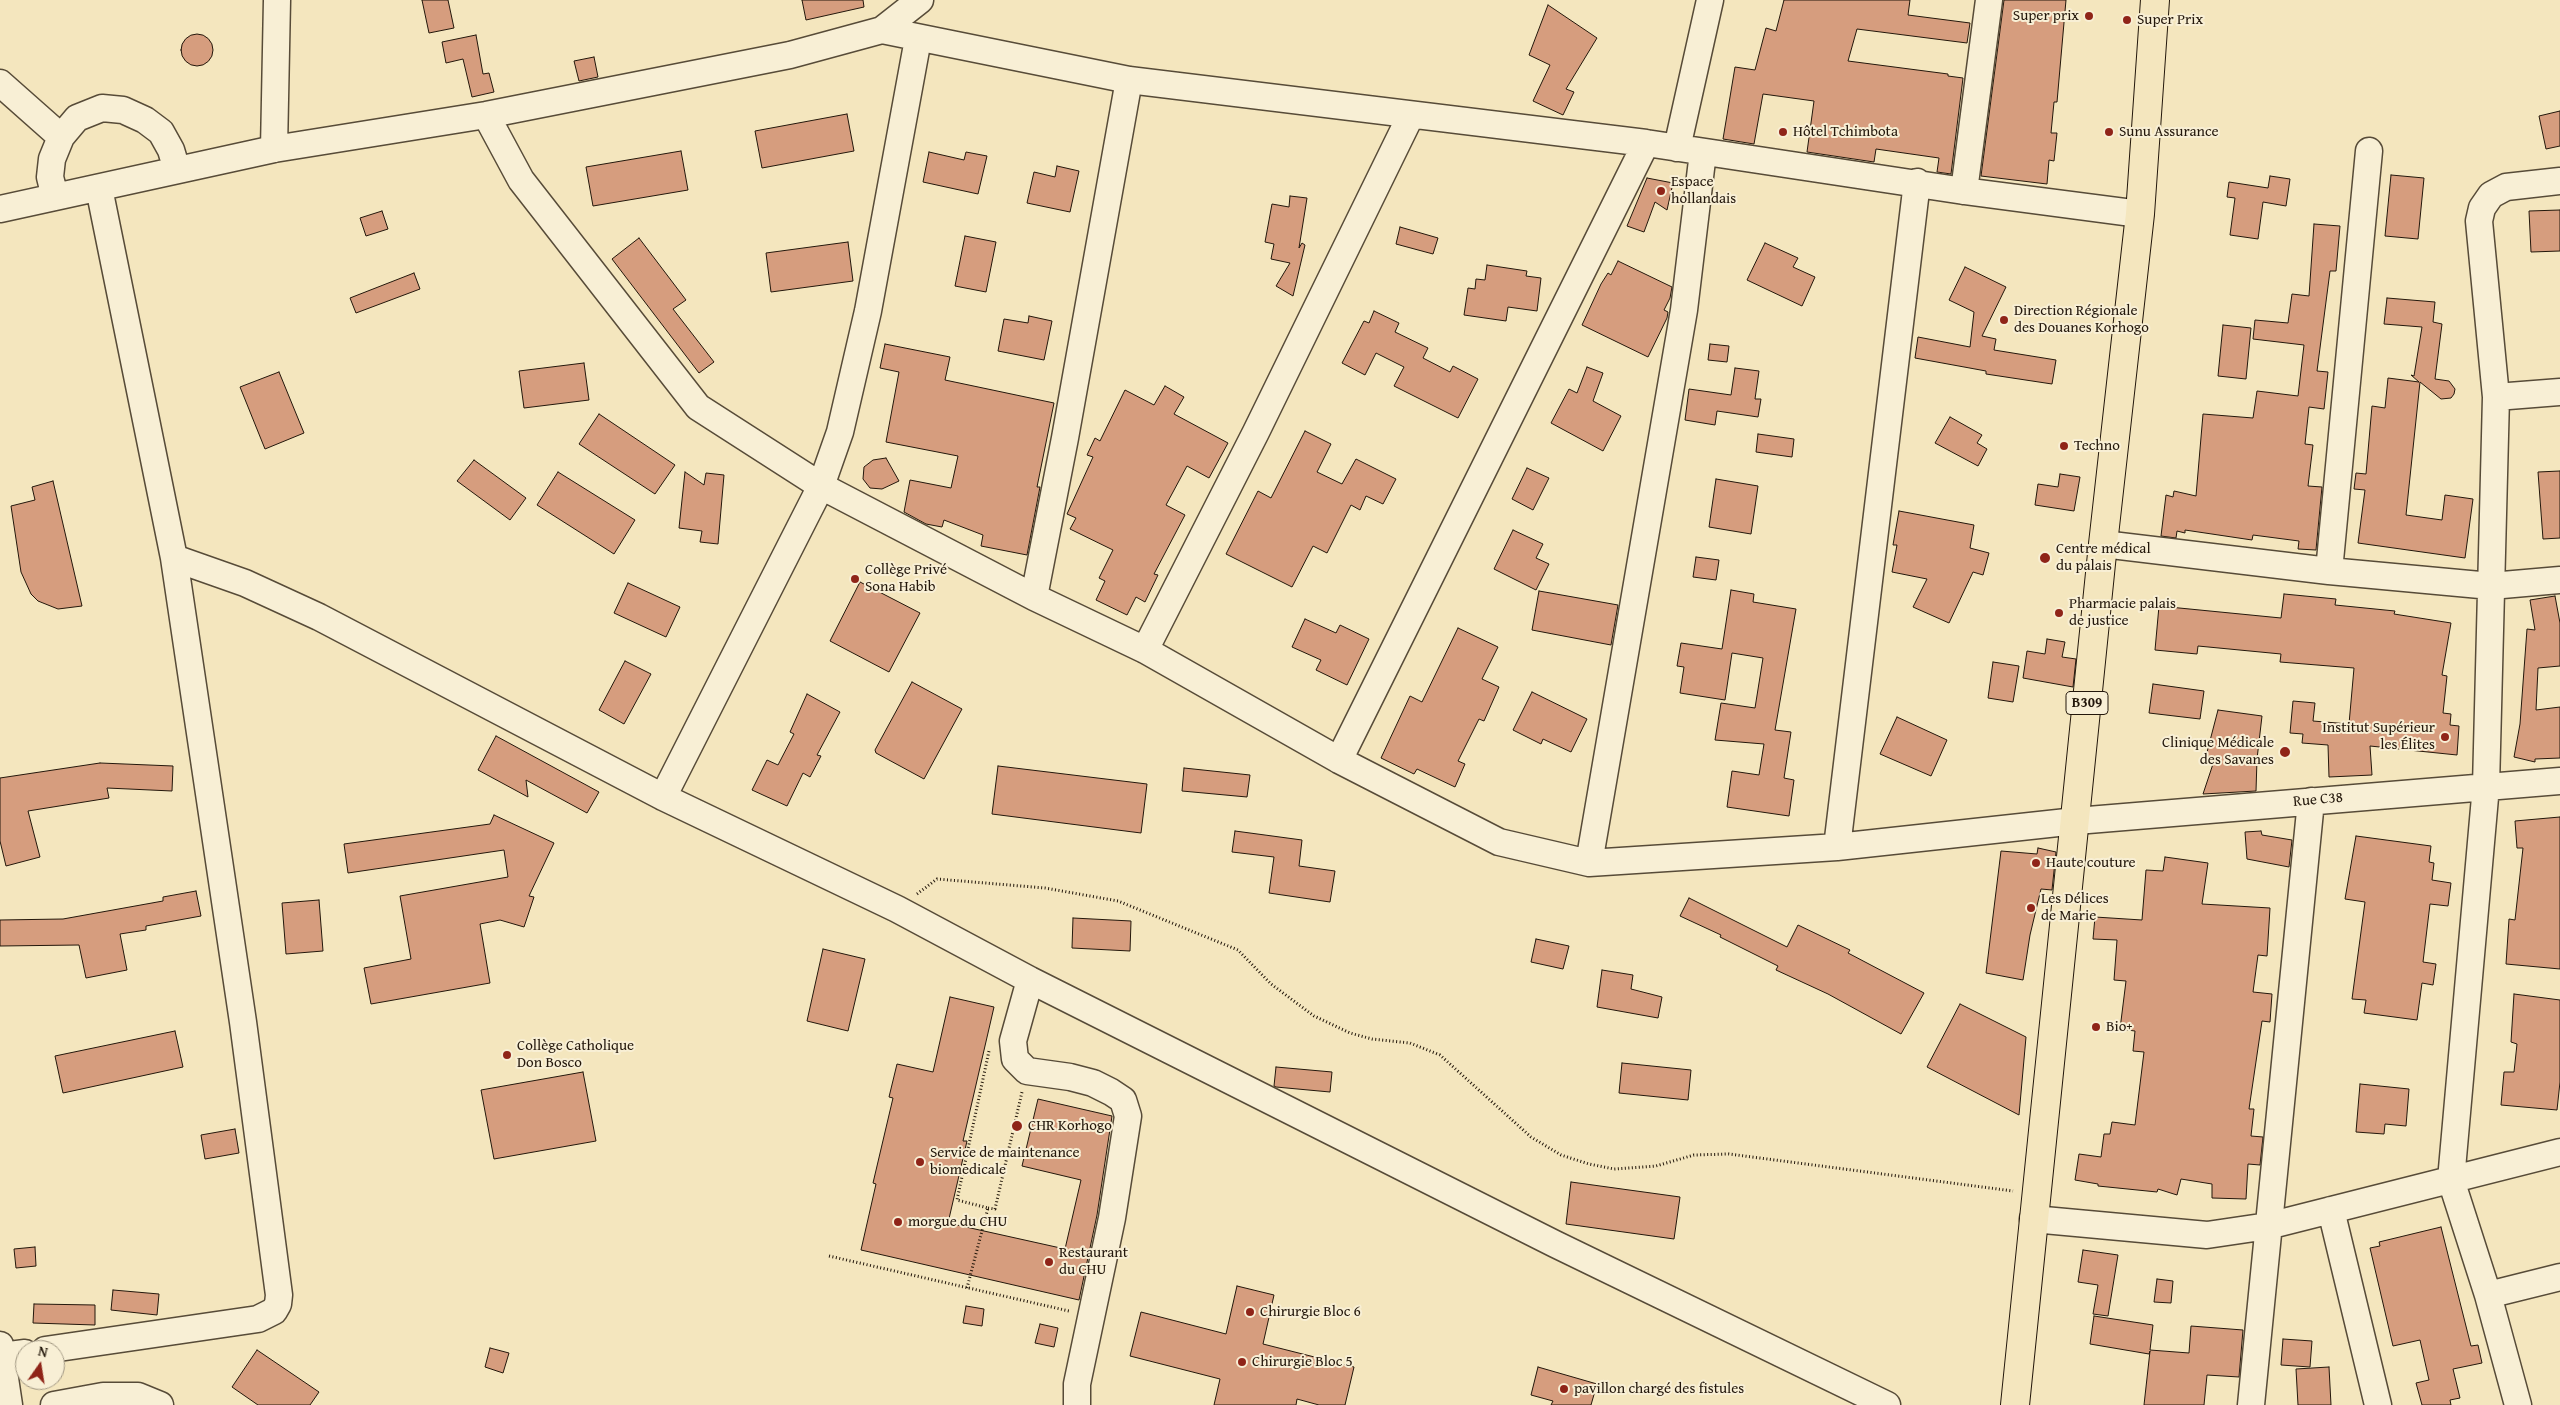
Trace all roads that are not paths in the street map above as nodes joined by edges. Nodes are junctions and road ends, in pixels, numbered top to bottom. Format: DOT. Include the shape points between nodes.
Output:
graph roads {
  1 [pos="277,0"];
  2 [pos="920,0"];
  3 [pos="1710,0"];
  4 [pos="1989,0"];
  5 [pos="2155,0"];
  6 [pos="882,30"];
  7 [pos="918,39"];
  8 [pos="1129,80"];
  9 [pos="0,83"];
  10 [pos="486,115"];
  11 [pos="1411,115"];
  12 [pos="61,137"];
  13 [pos="1646,143"];
  14 [pos="1677,148"];
  15 [pos="274,149"];
  16 [pos="2369,151"];
  17 [pos="1703,152"];
  18 [pos="177,170"];
  19 [pos="2560,181"];
  20 [pos="1917,182"];
  21 [pos="99,188"];
  22 [pos="1964,191"];
  23 [pos="55,197"];
  24 [pos="0,209"];
  25 [pos="2140,214"];
  26 [pos="2560,392"];
  27 [pos="2496,397"];
  28 [pos="821,486"];
  29 [pos="2103,544"];
  30 [pos="174,558"];
  31 [pos="2329,571"];
  32 [pos="2560,580"];
  33 [pos="2491,586"];
  34 [pos="1034,597"];
  35 [pos="1145,650"];
  36 [pos="1339,760"];
  37 [pos="2560,781"];
  38 [pos="2486,786"];
  39 [pos="663,797"];
  40 [pos="2311,801"];
  41 [pos="2076,821"];
  42 [pos="1837,847"];
  43 [pos="1589,863"];
  44 [pos="1030,980"];
  45 [pos="2560,1152"];
  46 [pos="2450,1180"];
  47 [pos="2034,1208"];
  48 [pos="2331,1210"];
  49 [pos="2268,1226"];
  50 [pos="2560,1278"];
  51 [pos="2488,1295"];
  52 [pos="65,1347"];
  53 [pos="7,1353"];
  54 [pos="9,1405"];
  55 [pos="54,1405"];
  56 [pos="160,1405"];
  57 [pos="1077,1405"];
  58 [pos="1887,1405"];
  59 [pos="2015,1405"];
  60 [pos="2251,1405"];
  61 [pos="2378,1405"];
  62 [pos="2518,1405"];
  1 -- 15 [label="street"];
  2 -- 6 [label="street"];
  3 -- 14 [label="street"];
  4 -- 22 [label="street"];
  5 -- 25 [label="main road, B309"];
  6 -- 7 [label="street"];
  6 -- 10 [label="street" via="790,55"];
  7 -- 8 [label="street"];
  7 -- 28 [label="street" via="868,311 840,432"];
  8 -- 11 [label="street"];
  8 -- 34 [label="street" via="1066,438"];
  9 -- 12 [label="street"];
  10 -- 15 [label="street"];
  10 -- 28 [label="street, Rue C38" via="521,180 698,407"];
  11 -- 13 [label="street"];
  11 -- 35 [label="street"];
  12 -- 18 [label="street" via="77,118 102,108 123,110 161,132"];
  12 -- 23 [label="street" via="52,159 50,177"];
  13 -- 14 [label="street"];
  13 -- 36 [label="street"];
  14 -- 17 [label="street"];
  15 -- 18 [label="street"];
  16 -- 31 [label="street"];
  17 -- 20 [label="street"];
  17 -- 43 [label="street" via="1684,310"];
  18 -- 21 [label="street"];
  19 -- 27 [label="street" via="2506,187 2491,195 2482,208 2479,221"];
  20 -- 22 [label="street"];
  20 -- 42 [label="street"];
  21 -- 23 [label="street"];
  21 -- 30 [label="street"];
  22 -- 25 [label="street"];
  23 -- 24 [label="street"];
  25 -- 29 [label="main road, B309"];
  26 -- 27 [label="street"];
  27 -- 33 [label="street"];
  28 -- 34 [label="street, Rue C38"];
  28 -- 39 [label="street"];
  29 -- 31 [label="street"];
  29 -- 41 [label="main road, B309"];
  30 -- 39 [label="street" via="245,584 319,617"];
  30 -- 52 [label="street" via="243,1022 278,1304 274,1311 258,1319"];
  31 -- 33 [label="street"];
  32 -- 33 [label="street"];
  33 -- 38 [label="street"];
  34 -- 35 [label="street, Rue C38"];
  35 -- 36 [label="street, Rue C38"];
  36 -- 43 [label="street, Rue C38" via="1499,842"];
  37 -- 38 [label="street, Rue C38"];
  38 -- 40 [label="street, Rue C38"];
  38 -- 46 [label="street"];
  39 -- 44 [label="street" via="897,909"];
  40 -- 41 [label="street, Rue C38"];
  40 -- 49 [label="street"];
  41 -- 42 [label="street, Rue C38"];
  41 -- 47 [label="main road, B309"];
  42 -- 43 [label="street, Rue C38"];
  44 -- 57 [label="street" via="1013,1041 1015,1060 1027,1071 1093,1083 1123,1100 1128,1116 1112,1218 1077,1384"];
  44 -- 58 [label="street" via="1555,1244"];
  45 -- 46 [label="street"];
  46 -- 48 [label="street"];
  46 -- 51 [label="street"];
  47 -- 49 [label="street" via="2207,1235"];
  47 -- 59 [label="main road, B309"];
  48 -- 49 [label="street"];
  48 -- 61 [label="street"];
  49 -- 60 [label="street"];
  50 -- 51 [label="street"];
  51 -- 62 [label="street"];
  53 -- 54 [label="street"];
  55 -- 56 [label="street" via="103,1396 138,1396"];
}
